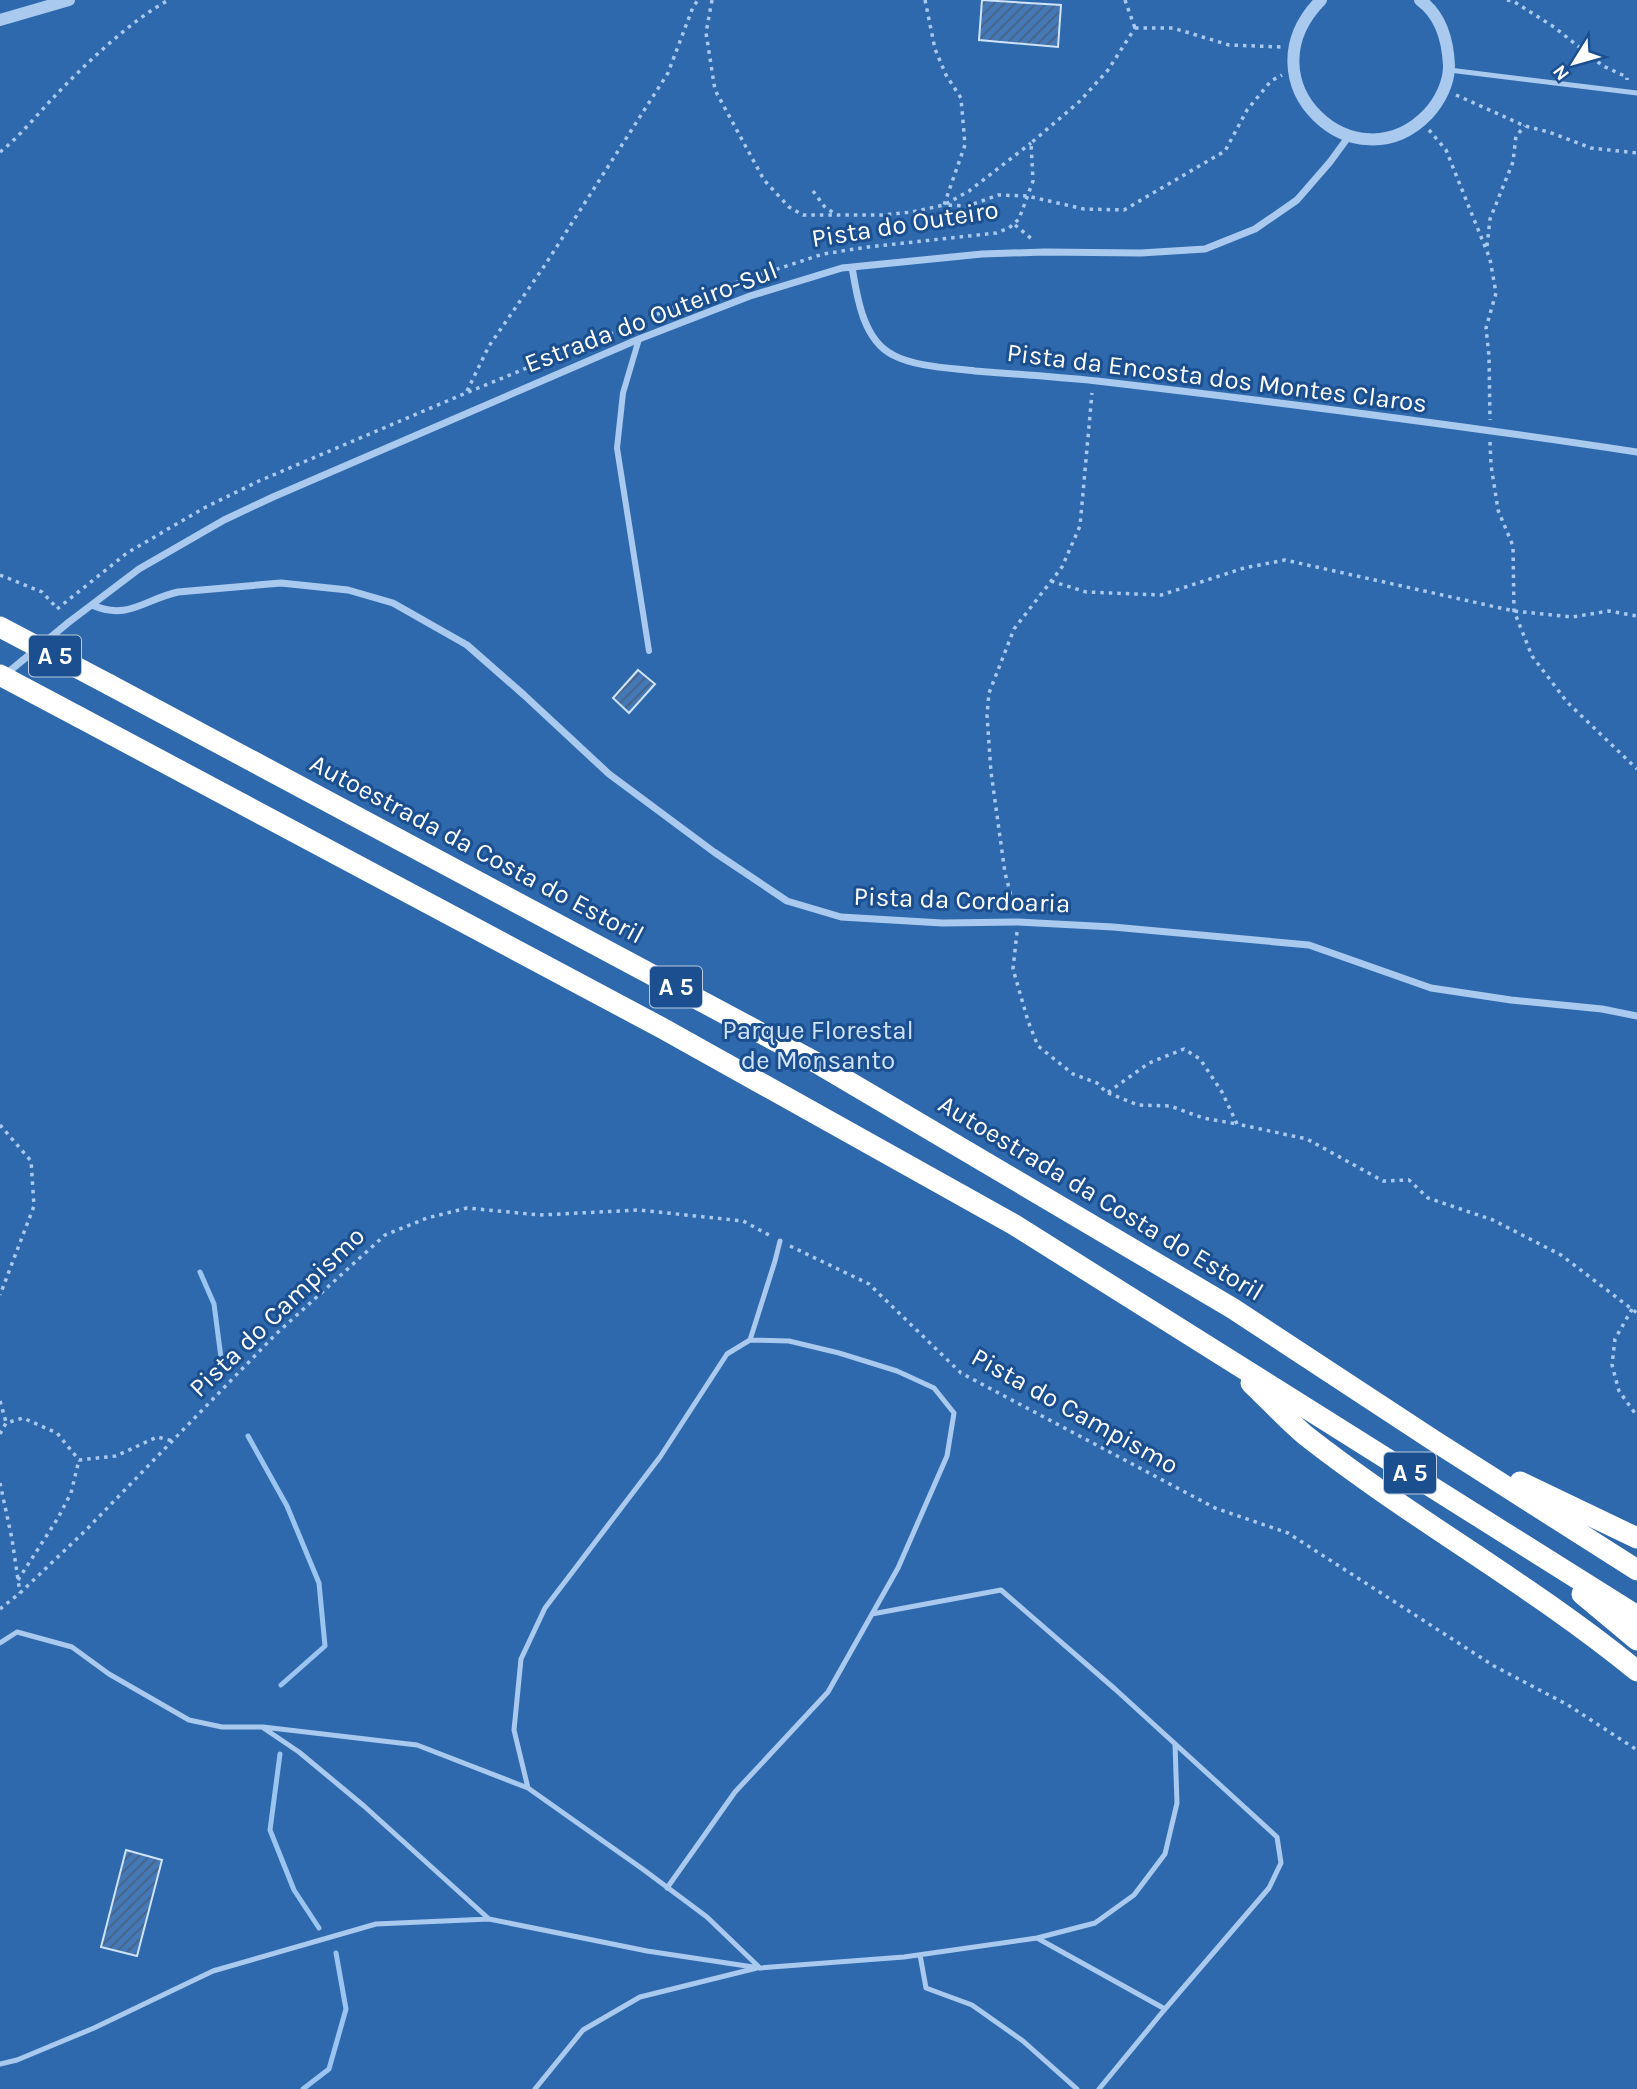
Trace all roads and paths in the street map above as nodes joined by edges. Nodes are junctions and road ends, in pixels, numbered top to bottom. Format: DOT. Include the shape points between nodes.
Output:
graph roads {
  1 [pos="69,0"];
  2 [pos="169,0"];
  3 [pos="698,0"];
  4 [pos="712,0"];
  5 [pos="925,0"];
  6 [pos="1125,0"];
  7 [pos="1321,0"];
  8 [pos="1420,0"];
  9 [pos="1507,0"];
  10 [pos="0,20"];
  11 [pos="1135,28"];
  12 [pos="1294,46"];
  13 [pos="1293,69"];
  14 [pos="1449,71"];
  15 [pos="1444,91"];
  16 [pos="1628,92"];
  17 [pos="1637,93"];
  18 [pos="1421,122"];
  19 [pos="1525,126"];
  20 [pos="1349,136"];
  21 [pos="1031,143"];
  22 [pos="0,152"];
  23 [pos="1637,153"];
  24 [pos="813,191"];
  25 [pos="1027,196"];
  26 [pos="944,205"];
  27 [pos="837,215"];
  28 [pos="1015,225"];
  29 [pos="1487,250"];
  30 [pos="1044,252"];
  31 [pos="852,267"];
  32 [pos="639,339"];
  33 [pos="1093,381"];
  34 [pos="1490,431"];
  35 [pos="1637,452"];
  36 [pos="0,575"];
  37 [pos="1051,581"];
  38 [pos="92,605"];
  39 [pos="57,609"];
  40 [pos="1514,611"];
  41 [pos="1637,616"];
  42 [pos="0,627"];
  43 [pos="649,651"];
  44 [pos="0,677"];
  45 [pos="1637,769"];
  46 [pos="1018,922"];
  47 [pos="1637,1016"];
  48 [pos="1107,1093"];
  49 [pos="1237,1124"];
  50 [pos="0,1125"];
  51 [pos="780,1241"];
  52 [pos="0,1296"];
  53 [pos="1632,1309"];
  54 [pos="1637,1313"];
  55 [pos="750,1340"];
  56 [pos="1219,1352"];
  57 [pos="0,1401"];
  58 [pos="1637,1416"];
  59 [pos="6,1423"];
  60 [pos="0,1434"];
  61 [pos="1433,1440"];
  62 [pos="173,1441"];
  63 [pos="79,1460"];
  64 [pos="0,1483"];
  65 [pos="1637,1538"];
  66 [pos="1522,1544"];
  67 [pos="1637,1570"];
  68 [pos="18,1580"];
  69 [pos="20,1593"];
  70 [pos="0,1609"];
  71 [pos="872,1614"];
  72 [pos="1637,1616"];
  73 [pos="1637,1640"];
  74 [pos="0,1643"];
  75 [pos="1637,1671"];
  76 [pos="262,1727"];
  77 [pos="1175,1744"];
  78 [pos="1637,1750"];
  79 [pos="528,1788"];
  80 [pos="667,1888"];
  81 [pos="489,1919"];
  82 [pos="1037,1938"];
  83 [pos="920,1955"];
  84 [pos="760,1968"];
  85 [pos="1165,2009"];
  86 [pos="0,2064"];
  87 [pos="535,2089"];
  88 [pos="1077,2089"];
  89 [pos="1099,2089"];
  1 -- 10 [label="street"];
  2 -- 22 [label="path" via="98,55"];
  3 -- 28 [label="path, Pista do Outeiro" via="668,73 489,346 466,393 726,286 823,254 996,233"];
  4 -- 27 [label="path" via="706,33 715,90 764,180 803,215"];
  5 -- 26 [label="path" via="935,49 961,98 965,145"];
  6 -- 11 [label="path"];
  7 -- 12 [label="street" via="1309,12"];
  8 -- 14 [label="street" via="1440,23 1448,46"];
  9 -- 16 [label="path" via="1554,27 1603,66 1627,77"];
  11 -- 12 [label="path" via="1173,28 1229,45"];
  11 -- 21 [label="path" via="1080,101"];
  12 -- 13 [label="street"];
  13 -- 20 [label="street" via="1311,111"];
  13 -- 25 [label="path" via="1271,81 1247,110 1225,151 1124,210 1084,209"];
  14 -- 15 [label="street"];
  14 -- 16 [label="lane"];
  15 -- 18 [label="street"];
  15 -- 19 [label="path"];
  16 -- 17 [label="lane"];
  18 -- 20 [label="street" via="1386,138"];
  18 -- 29 [label="path" via="1446,150"];
  19 -- 23 [label="path" via="1591,148"];
  19 -- 29 [label="path" via="1516,136 1513,162 1490,219"];
  20 -- 30 [label="street, Estrada do Outeiro-Sul" via="1297,200 1255,229 1205,249"];
  21 -- 25 [label="path, Pista do Outeiro" via="1032,181"];
  21 -- 26 [label="path" via="970,191"];
  24 -- 27 [label="path"];
  25 -- 26 [label="path" via="998,195 968,206"];
  25 -- 28 [label="path, Pista do Outeiro"];
  26 -- 27 [label="path" via="902,213"];
  28 -- 30 [label="path"];
  29 -- 34 [label="path" via="1496,293 1486,328"];
  30 -- 31 [label="street, Estrada do Outeiro-Sul"];
  31 -- 32 [label="street, Estrada do Outeiro-Sul" via="750,296"];
  31 -- 33 [label="street, Pista da Encosta dos Montes Claros" via="871,334 891,355 946,368"];
  32 -- 38 [label="street, Estrada do Outeiro-Sul" via="224,520 139,569"];
  32 -- 43 [label="street" via="623,393 617,449"];
  33 -- 34 [label="street, Pista da Encosta dos Montes Claros"];
  33 -- 37 [label="path" via="1080,526"];
  34 -- 35 [label="street, Pista da Encosta dos Montes Claros"];
  34 -- 40 [label="path" via="1498,510 1513,546"];
  36 -- 39 [label="path" via="42,592"];
  37 -- 40 [label="path" via="1086,592 1161,595 1284,560"];
  37 -- 46 [label="path" via="1014,629 989,693 986,715 1005,873"];
  38 -- 44 [label="street, Estrada do Outeiro-Sul"];
  38 -- 46 [label="street, Pista da Cordoaria" via="119,612 178,592 281,583 348,590 393,603 467,645 609,774 787,901 841,917"];
  40 -- 41 [label="path" via="1572,617 1609,611"];
  40 -- 45 [label="path" via="1532,656 1567,702"];
  42 -- 61 [label="highway, Autoestrada da Costa do Estoril / A 5, bridge" via="817,1063 1232,1307"];
  44 -- 56 [label="highway, A 5, bridge" via="794,1101 1013,1224"];
  46 -- 47 [label="street, Pista da Cordoaria" via="1309,945 1431,988"];
  46 -- 48 [label="path" via="1013,969 1038,1046"];
  48 -- 49 [label="path" via="1138,1105 1170,1106"];
  48 -- 49 [label="path" via="1149,1063 1184,1049 1200,1059"];
  49 -- 53 [label="path" via="1307,1139 1383,1181 1409,1180 1428,1198 1493,1220 1561,1255"];
  50 -- 52 [label="path" via="31,1161 34,1206"];
  51 -- 55 [label="lane"];
  51 -- 62 [label="path, Pista do Campismo" via="743,1221 639,1210 540,1215 467,1208 427,1218 386,1235 276,1334"];
  51 -- 78 [label="path, Pista do Campismo" via="869,1284 961,1373 1215,1508 1288,1533 1494,1666 1568,1705"];
  53 -- 54 [label="path"];
  53 -- 58 [label="path" via="1615,1339 1612,1365 1619,1391"];
  55 -- 71 [label="lane" via="789,1341 897,1371 934,1388 954,1413 947,1456 898,1568"];
  55 -- 79 [label="lane" via="727,1354 660,1457 545,1608 522,1659 514,1730"];
  56 -- 66 [label="highway, A 5"];
  56 -- 75 [label="highway" via="1304,1434"];
  57 -- 59 [label="path"];
  59 -- 60 [label="path"];
  59 -- 63 [label="path" via="23,1418 57,1433"];
  61 -- 65 [label="highway"];
  61 -- 67 [label="highway, Autoestrada da Costa do Estoril / A 5"];
  62 -- 63 [label="path" via="157,1437 116,1456"];
  62 -- 69 [label="path, Pista do Campismo"];
  63 -- 68 [label="path" via="71,1493"];
  64 -- 68 [label="path"];
  66 -- 72 [label="highway, A 5"];
  66 -- 73 [label="highway"];
  68 -- 69 [label="path"];
  69 -- 70 [label="path, Pista do Campismo"];
  71 -- 77 [label="lane" via="1001,1590"];
  71 -- 80 [label="lane" via="828,1692 736,1792"];
  74 -- 76 [label="lane" via="17,1632 72,1647 189,1720 222,1727"];
  76 -- 79 [label="lane" via="417,1745"];
  76 -- 81 [label="lane" via="364,1806"];
  77 -- 82 [label="lane" via="1177,1803 1165,1854 1134,1895 1095,1923"];
  77 -- 85 [label="lane" via="1276,1837 1281,1863 1269,1888"];
  79 -- 80 [label="lane"];
  80 -- 84 [label="lane" via="707,1917"];
  81 -- 84 [label="lane"];
  81 -- 86 [label="lane" via="376,1924 213,1971 94,2028"];
  82 -- 83 [label="lane"];
  82 -- 85 [label="lane"];
  83 -- 84 [label="lane"];
  83 -- 88 [label="lane" via="926,1988 972,2005 1023,2041"];
  84 -- 87 [label="lane" via="640,1997 583,2030"];
  85 -- 89 [label="lane"];
}
